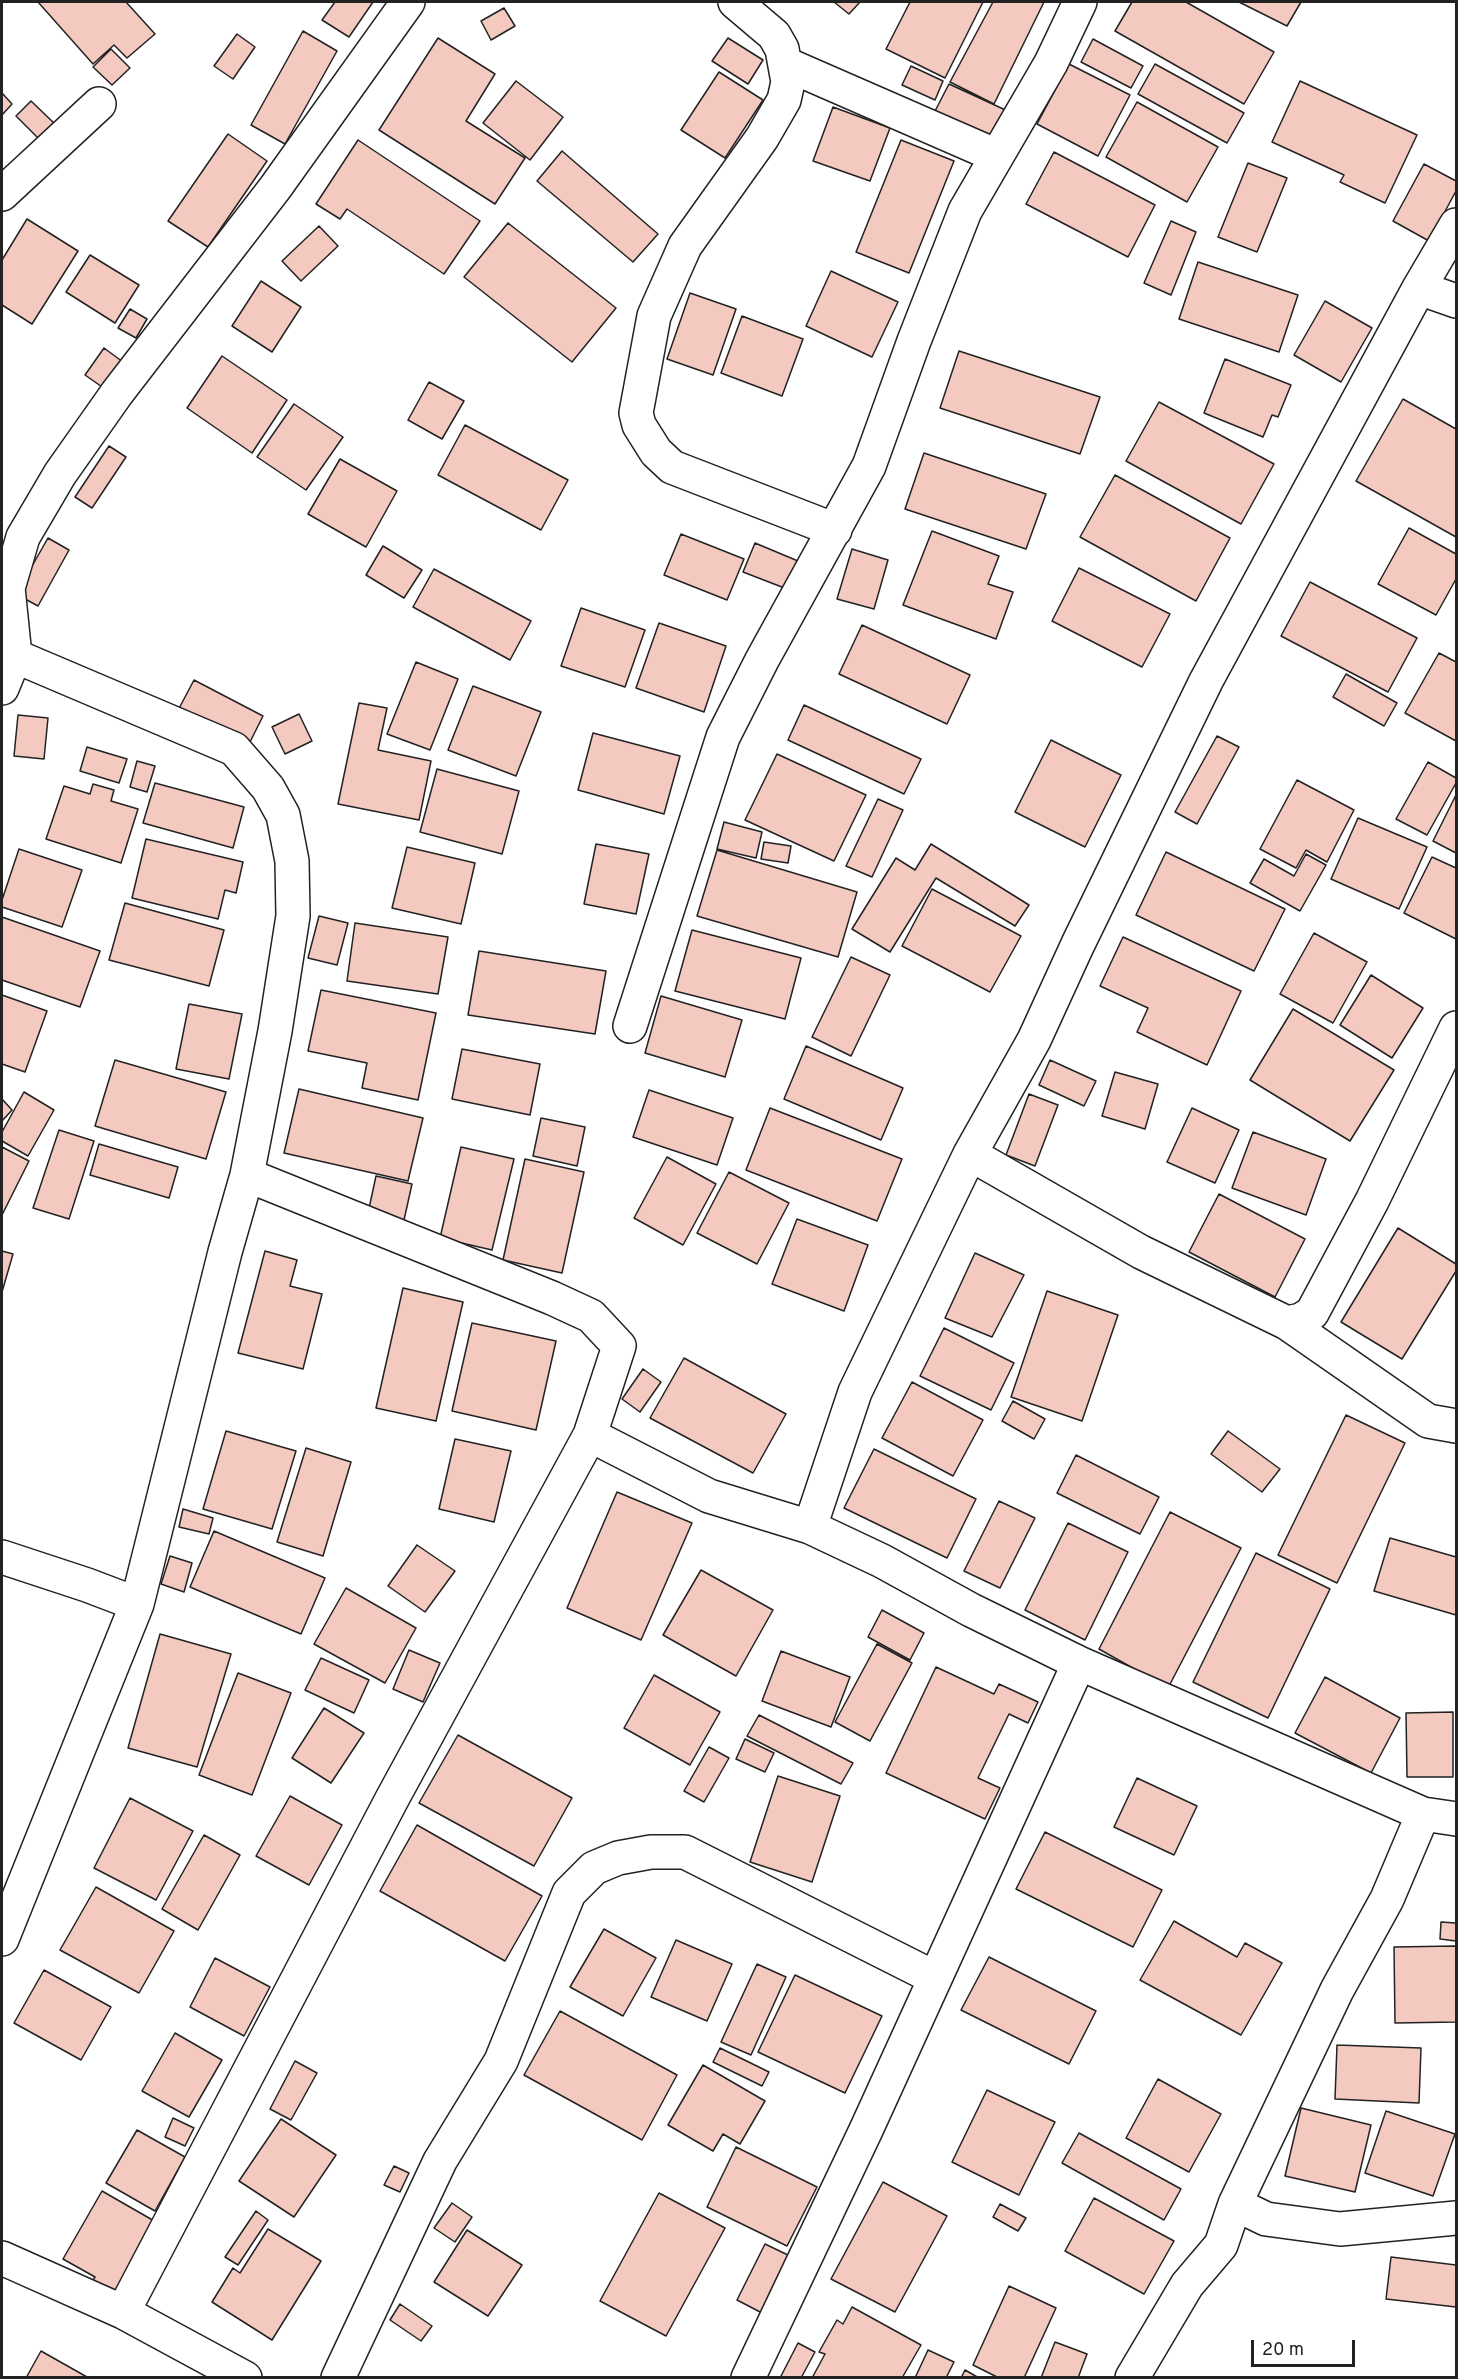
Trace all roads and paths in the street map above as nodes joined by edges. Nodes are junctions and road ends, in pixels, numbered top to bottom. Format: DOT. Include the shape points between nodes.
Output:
graph roads {
  1 [pos="408,2"];
  2 [pos="735,2"];
  3 [pos="1080,2"];
  4 [pos="786,64"];
  5 [pos="99,104"];
  6 [pos="997,156"];
  7 [pos="2,194"];
  8 [pos="1456,225"];
  9 [pos="1419,288"];
  10 [pos="1456,301"];
  11 [pos="835,530"];
  12 [pos="15,656"];
  13 [pos="2,688"];
  14 [pos="630,1026"];
  15 [pos="1456,1028"];
  16 [pos="1448,1066"];
  17 [pos="970,1154"];
  18 [pos="247,1174"];
  19 [pos="1287,1323"];
  20 [pos="1456,1426"];
  21 [pos="590,1435"];
  22 [pos="810,1527"];
  23 [pos="2,1557"];
  24 [pos="137,1605"];
  25 [pos="1079,1663"];
  26 [pos="1423,1814"];
  27 [pos="1456,1819"];
  28 [pos="2,1939"];
  29 [pos="935,1978"];
  30 [pos="1235,2204"];
  31 [pos="1456,2218"];
  32 [pos="2,2258"];
  33 [pos="123,2312"];
  34 [pos="245,2378"];
  35 [pos="338,2378"];
  36 [pos="748,2378"];
  37 [pos="1132,2378"];
  1 -- 12 [label="street" via="275,188 117,393 60,474 23,537 8,588"];
  2 -- 4 [label="street" via="774,35"];
  3 -- 6 [label="street" via="1051,63"];
  4 -- 6 [label="street"];
  4 -- 11 [label="street" via="784,100 762,138 685,246 654,316 636,413 651,444 672,467"];
  5 -- 7 [label="street"];
  6 -- 11 [label="street" via="965,211 869,466"];
  8 -- 9 [label="street"];
  9 -- 10 [label="street"];
  9 -- 17 [label="street" via="1206,681 1034,1040"];
  11 -- 14 [label="street" via="723,737"];
  12 -- 13 [label="street"];
  12 -- 18 [label="street" via="234,749 268,788 283,815 292,861 293,916"];
  15 -- 16 [label="street"];
  16 -- 19 [label="street" via="1312,1313"];
  17 -- 19 [label="street" via="1141,1252"];
  17 -- 22 [label="street" via="855,1392"];
  18 -- 21 [label="street" via="591,1316 620,1346"];
  18 -- 24 [label="street"];
  19 -- 20 [label="street" via="1428,1421"];
  21 -- 22 [label="street" via="709,1496"];
  21 -- 33 [label="street" via="386,1809"];
  22 -- 25 [label="street"];
  23 -- 24 [label="street"];
  24 -- 28 [label="street"];
  25 -- 26 [label="street"];
  25 -- 29 [label="street"];
  26 -- 27 [label="street"];
  26 -- 30 [label="street" via="1387,1899 1337,1990"];
  29 -- 35 [label="street" via="686,1852 618,1858 594,1869 569,1893 501,2061 440,2161"];
  29 -- 36 [label="street"];
  30 -- 31 [label="street" via="1266,2219 1340,2229"];
  30 -- 37 [label="street" via="1221,2246 1187,2285"];
  32 -- 33 [label="street"];
  33 -- 34 [label="street"];
}
